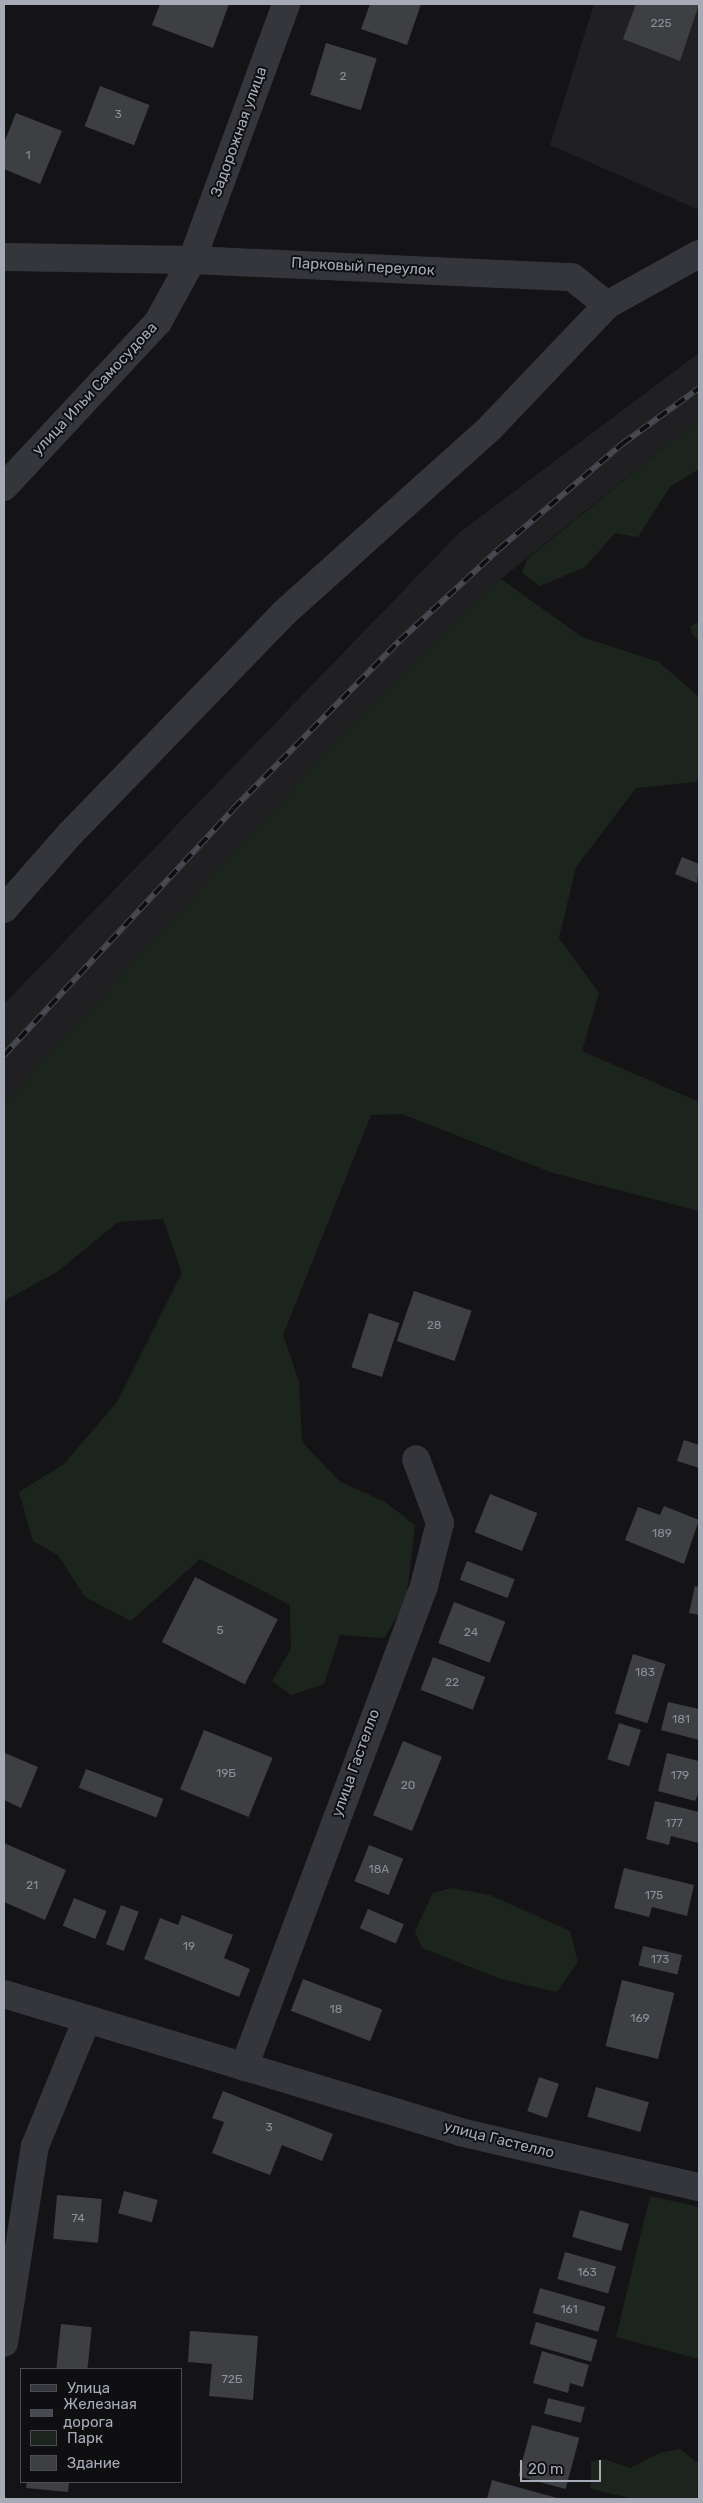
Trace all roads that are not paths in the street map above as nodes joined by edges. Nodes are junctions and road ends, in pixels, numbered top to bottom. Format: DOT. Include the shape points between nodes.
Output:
graph roads {
  1 [pos="286,4"];
  2 [pos="699,254"];
  3 [pos="4,257"];
  4 [pos="192,260"];
  5 [pos="607,305"];
  6 [pos="4,486"];
  7 [pos="4,909"];
  8 [pos="416,1459"];
  9 [pos="4,1994"];
  10 [pos="87,2019"];
  11 [pos="244,2066"];
  12 [pos="699,2188"];
  13 [pos="4,2343"];
  1 -- 4 [label="street, Задорожная улица"];
  2 -- 5 [label="street"];
  3 -- 4 [label="street, Парковый переулок"];
  4 -- 5 [label="street, Парковый переулок" via="572,277"];
  4 -- 6 [label="street, улица Ильи Самосудова" via="158,322"];
  5 -- 7 [label="street" via="491,427 284,613 70,834"];
  8 -- 11 [label="street, улица Гастелло" via="440,1523 424,1586"];
  9 -- 10 [label="street, улица Гастелло"];
  10 -- 11 [label="street, улица Гастелло"];
  10 -- 13 [label="street" via="36,2146"];
  11 -- 12 [label="street, улица Гастелло" via="460,2132"];
}
